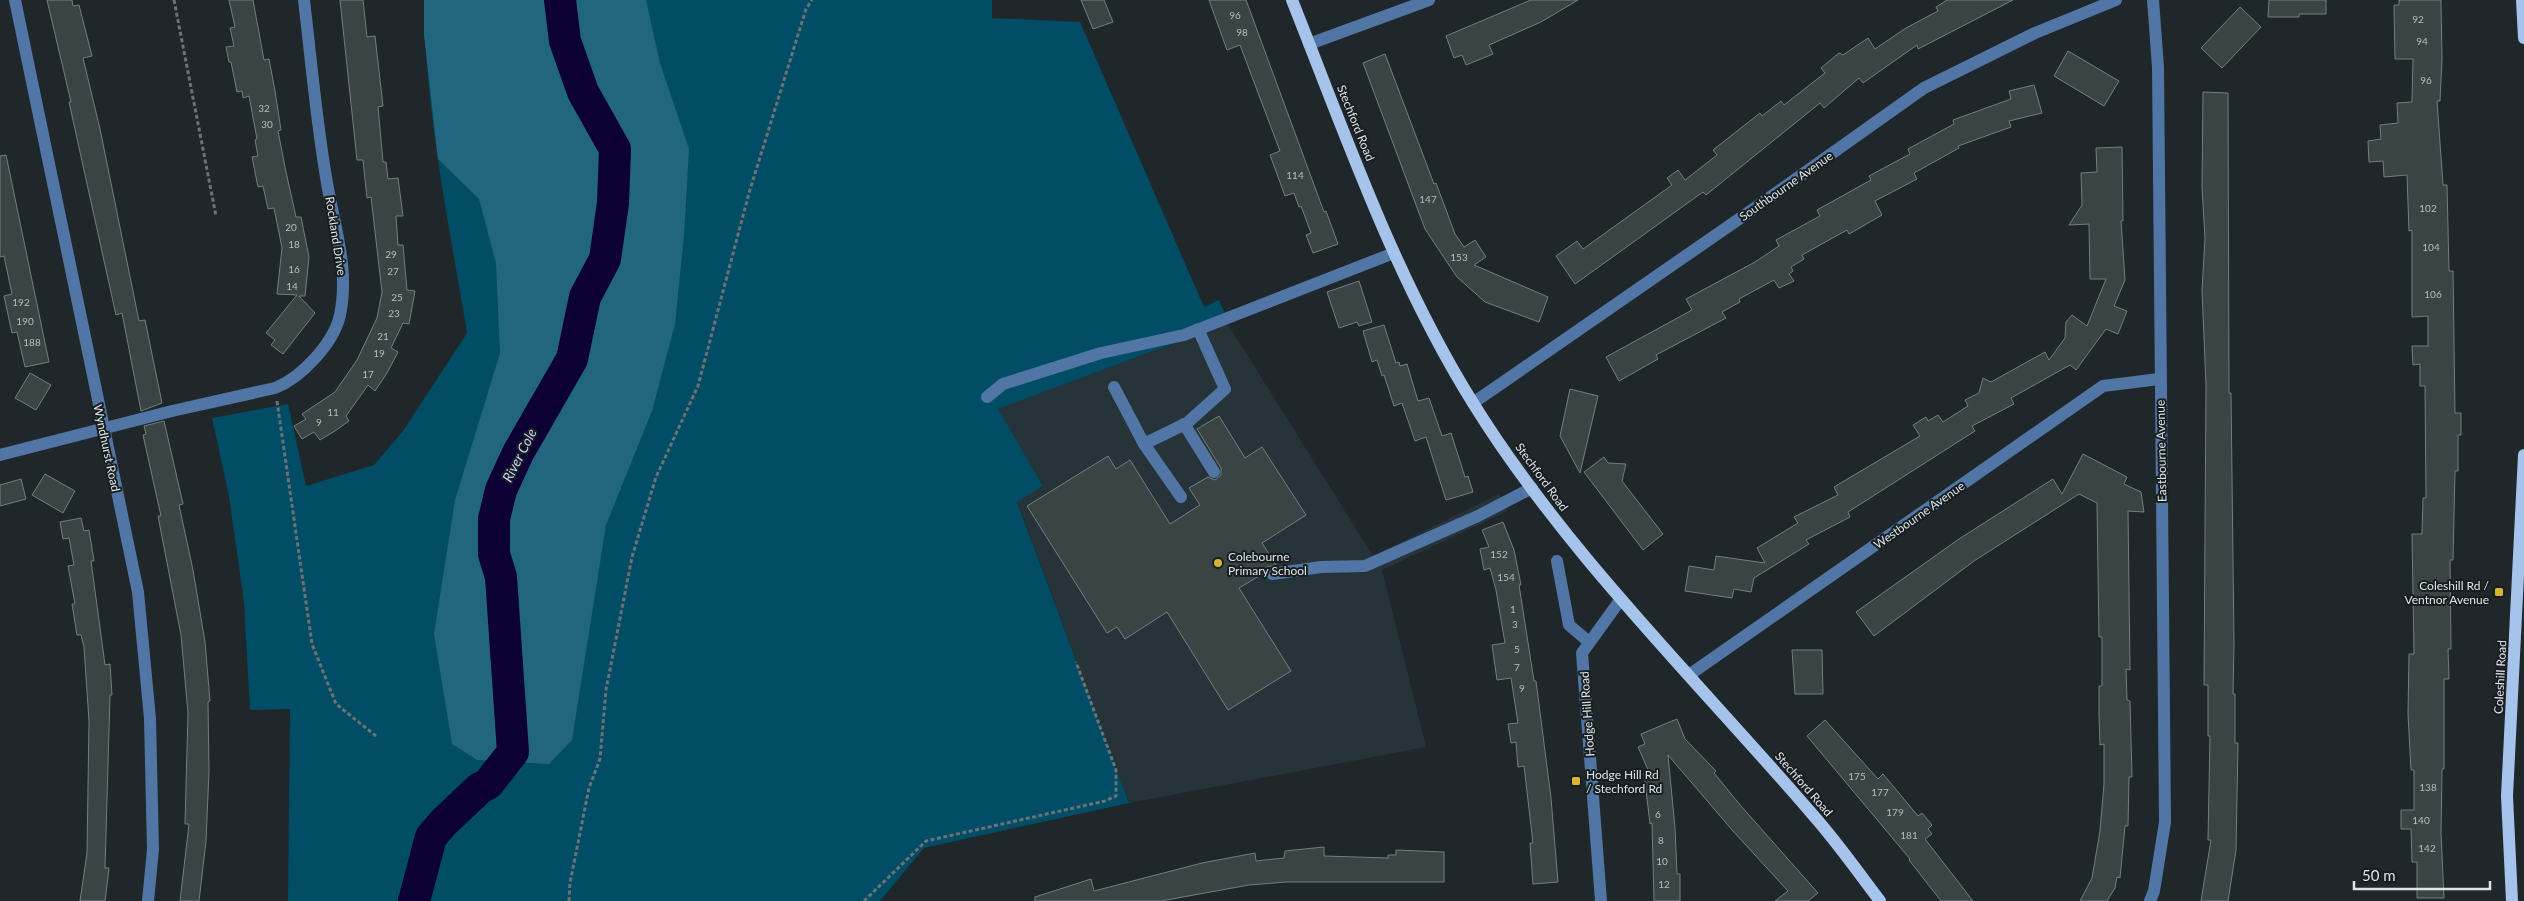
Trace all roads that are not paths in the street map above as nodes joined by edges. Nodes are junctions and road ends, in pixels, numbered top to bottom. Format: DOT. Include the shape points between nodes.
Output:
graph roads {
  1 [pos="15,0"];
  2 [pos="304,0"];
  3 [pos="1292,0"];
  4 [pos="1429,0"];
  5 [pos="2116,0"];
  6 [pos="2153,0"];
  7 [pos="2522,0"];
  8 [pos="2524,38"];
  9 [pos="1309,44"];
  10 [pos="1394,253"];
  11 [pos="1198,329"];
  12 [pos="2159,379"];
  13 [pos="1114,387"];
  14 [pos="987,397"];
  15 [pos="1473,403"];
  16 [pos="1184,424"];
  17 [pos="103,430"];
  18 [pos="1144,444"];
  19 [pos="0,455"];
  20 [pos="2524,455"];
  21 [pos="1214,472"];
  22 [pos="1532,488"];
  23 [pos="1181,497"];
  24 [pos="1557,561"];
  25 [pos="1272,574"];
  26 [pos="1621,599"];
  27 [pos="1590,642"];
  28 [pos="2519,662"];
  29 [pos="1689,675"];
  30 [pos="148,901"];
  31 [pos="1601,901"];
  32 [pos="1880,901"];
  33 [pos="2150,901"];
  34 [pos="2512,901"];
  1 -- 17 [label="street, Wyndhurst Road"];
  2 -- 17 [label="street, Rockland Drive" via="314,101 341,252 343,300 340,317 330,339 290,382"];
  3 -- 9 [label="main road, Stechford Road"];
  4 -- 9 [label="street"];
  5 -- 15 [label="street, Southbourne Avenue" via="2035,33 1924,88"];
  6 -- 12 [label="street, Eastbourne Avenue" via="2158,67"];
  7 -- 8 [label="main road"];
  9 -- 10 [label="main road, Stechford Road"];
  10 -- 11 [label="street"];
  10 -- 15 [label="main road, Stechford Road"];
  11 -- 14 [label="street" via="1101,353 1003,384"];
  11 -- 16 [label="street" via="1225,388"];
  12 -- 29 [label="street, Westbourne Avenue" via="2103,386"];
  12 -- 33 [label="street, Eastbourne Avenue" via="2165,822"];
  13 -- 18 [label="street"];
  15 -- 22 [label="main road, Stechford Road"];
  16 -- 18 [label="street"];
  16 -- 21 [label="street"];
  17 -- 19 [label="street, Rockland Drive"];
  17 -- 30 [label="street, Wyndhurst Road" via="139,602 150,720 153,849"];
  18 -- 23 [label="street"];
  20 -- 28 [label="main road, Coleshill Road"];
  22 -- 25 [label="street" via="1478,516 1365,566 1322,567"];
  22 -- 26 [label="main road, Stechford Road"];
  24 -- 27 [label="street" via="1570,625"];
  26 -- 27 [label="street, Hodge Hill Road"];
  26 -- 29 [label="main road, Stechford Road"];
  27 -- 31 [label="street, Hodge Hill Road" via="1582,652"];
  28 -- 34 [label="main road, Coleshill Road" via="2508,796"];
  29 -- 32 [label="main road, Stechford Road" via="1815,817"];
}
